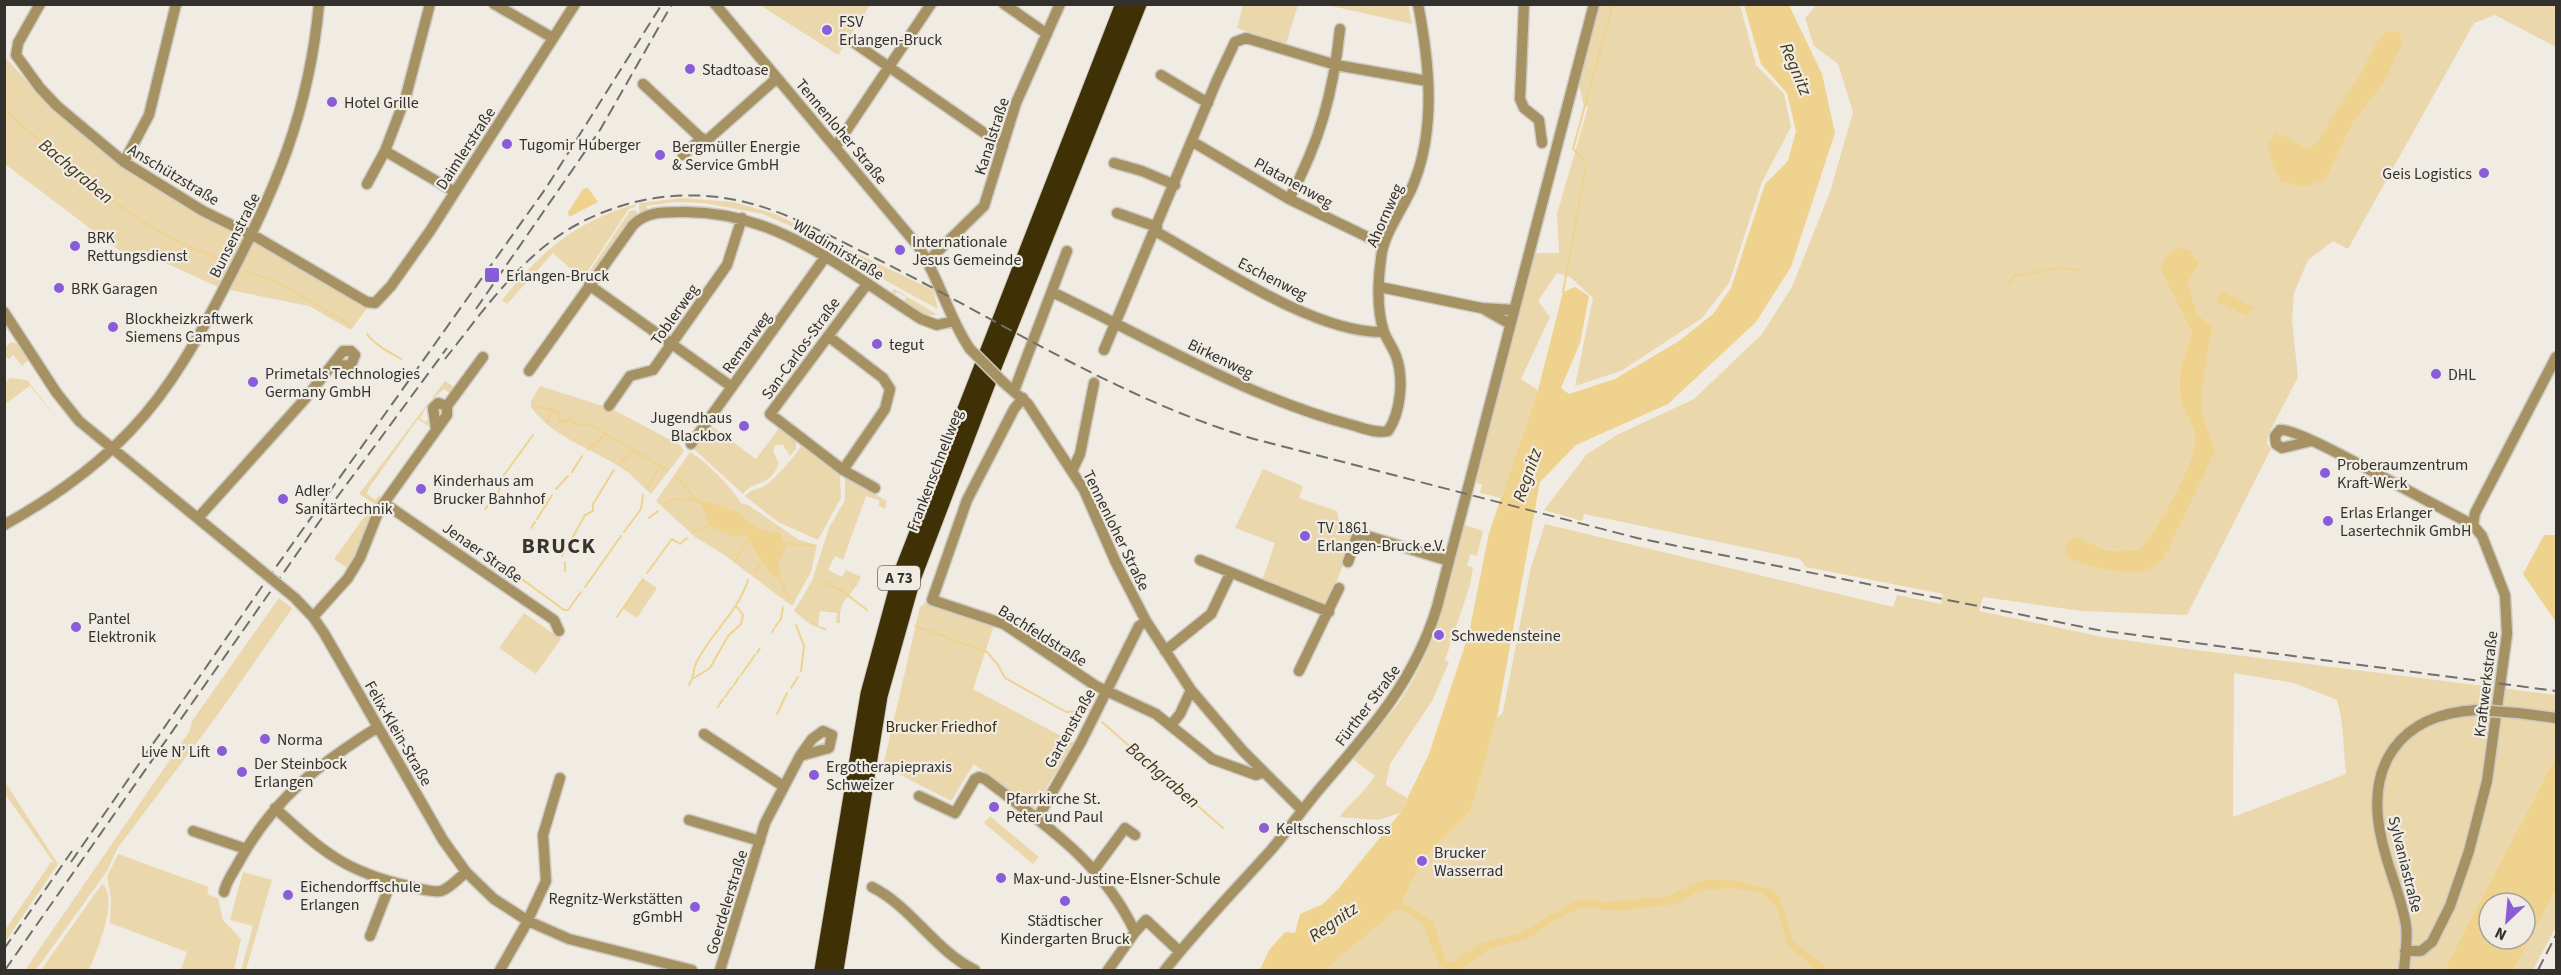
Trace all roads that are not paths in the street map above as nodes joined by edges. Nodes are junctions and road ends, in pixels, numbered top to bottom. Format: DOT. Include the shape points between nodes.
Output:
graph roads {
  1 [pos="40,4"];
  2 [pos="176,4"];
  3 [pos="319,4"];
  4 [pos="430,4"];
  5 [pos="494,4"];
  6 [pos="575,4"];
  7 [pos="714,4"];
  8 [pos="931,4"];
  9 [pos="1004,4"];
  10 [pos="1060,4"];
  11 [pos="1116,4"];
  12 [pos="1123,4"];
  13 [pos="1139,4"];
  14 [pos="1149,4"];
  15 [pos="1418,4"];
  16 [pos="1524,4"];
  17 [pos="1594,4"];
  18 [pos="1340,29"];
  19 [pos="1047,34"];
  20 [pos="553,38"];
  21 [pos="853,42"];
  22 [pos="1336,65"];
  23 [pos="890,68"];
  24 [pos="1114,71"];
  25 [pos="1161,75"];
  26 [pos="1094,76"];
  27 [pos="777,78"];
  28 [pos="1427,81"];
  29 [pos="643,84"];
  30 [pos="1208,103"];
  31 [pos="702,138"];
  32 [pos="1193,142"];
  33 [pos="1542,143"];
  34 [pos="836,146"];
  35 [pos="1003,146"];
  36 [pos="385,151"];
  37 [pos="683,155"];
  38 [pos="124,162"];
  39 [pos="1114,164"];
  40 [pos="367,184"];
  41 [pos="1175,185"];
  42 [pos="455,192"];
  43 [pos="1289,199"];
  44 [pos="1118,213"];
  45 [pos="742,218"];
  46 [pos="1156,229"];
  47 [pos="252,235"];
  48 [pos="1384,244"];
  49 [pos="1067,251"];
  50 [pos="826,256"];
  51 [pos="928,261"];
  52 [pos="867,284"];
  53 [pos="590,285"];
  54 [pos="1380,287"];
  55 [pos="1052,292"];
  56 [pos="375,303"];
  57 [pos="1481,308"];
  58 [pos="1514,310"];
  59 [pos="4,312"];
  60 [pos="954,321"];
  61 [pos="1116,323"];
  62 [pos="1510,324"];
  63 [pos="1384,332"];
  64 [pos="828,336"];
  65 [pos="672,344"];
  66 [pos="1104,350"];
  67 [pos="2556,357"];
  68 [pos="481,360"];
  69 [pos="332,366"];
  70 [pos="529,371"];
  71 [pos="1094,383"];
  72 [pos="732,387"];
  73 [pos="1014,391"];
  74 [pos="1023,398"];
  75 [pos="609,406"];
  76 [pos="1384,432"];
  77 [pos="2311,441"];
  78 [pos="691,444"];
  79 [pos="111,449"];
  80 [pos="843,470"];
  81 [pos="1072,471"];
  82 [pos="875,488"];
  83 [pos="384,503"];
  84 [pos="198,518"];
  85 [pos="4,525"];
  86 [pos="2473,525"];
  87 [pos="1200,560"];
  88 [pos="1449,561"];
  89 [pos="1348,562"];
  90 [pos="1230,574"];
  91 [pos="1339,588"];
  92 [pos="1329,612"];
  93 [pos="313,617"];
  94 [pos="1146,621"];
  95 [pos="560,631"];
  96 [pos="1165,651"];
  97 [pos="1299,671"];
  98 [pos="1191,690"];
  99 [pos="1107,691"];
  100 [pos="2552,718"];
  101 [pos="1171,725"];
  102 [pos="378,728"];
  103 [pos="704,734"];
  104 [pos="801,756"];
  105 [pos="1264,772"];
  106 [pos="560,778"];
  107 [pos="783,786"];
  108 [pos="920,796"];
  109 [pos="275,808"];
  110 [pos="1302,810"];
  111 [pos="1037,819"];
  112 [pos="688,820"];
  113 [pos="193,831"];
  114 [pos="1135,835"];
  115 [pos="760,841"];
  116 [pos="246,849"];
  117 [pos="1094,870"];
  118 [pos="466,872"];
  119 [pos="391,882"];
  120 [pos="872,887"];
  121 [pos="224,892"];
  122 [pos="528,921"];
  123 [pos="1135,932"];
  124 [pos="370,936"];
  125 [pos="2405,951"];
  126 [pos="1180,952"];
  127 [pos="500,970"];
  128 [pos="692,970"];
  129 [pos="720,970"];
  130 [pos="822,970"];
  131 [pos="836,970"];
  132 [pos="975,970"];
  133 [pos="1108,970"];
  134 [pos="1166,970"];
  135 [pos="2404,970"];
  1 -- 38 [label="street, Anschützstraße" via="18,43 16,55 57,106"];
  2 -- 38 [label="street" via="149,115"];
  3 -- 47 [label="street, Bunsenstraße" via="300,115 288,154"];
  4 -- 36 [label="street" via="406,96"];
  5 -- 20 [label="street"];
  6 -- 20 [label="street, Daimlerstraße"];
  7 -- 27 [label="street, Tennenloher Straße"];
  8 -- 23 [label="street"];
  9 -- 19 [label="street"];
  10 -- 19 [label="street, Kanalstraße"];
  11 -- 26 [label="highway"];
  12 -- 26 [label="highway, Frankenschnellweg / A 73"];
  13 -- 24 [label="highway, Frankenschnellweg / A 73"];
  14 -- 24 [label="highway"];
  15 -- 28 [label="street, Ahornweg"];
  16 -- 33 [label="street" via="1520,99 1524,108 1539,120"];
  17 -- 58 [label="street, Fürther Straße"];
  18 -- 22 [label="street"];
  19 -- 35 [label="street, Kanalstraße" via="1016,103"];
  20 -- 42 [label="street, Daimlerstraße"];
  21 -- 23 [label="street"];
  22 -- 28 [label="street"];
  22 -- 30 [label="street" via="1246,38 1235,42"];
  22 -- 43 [label="street" via="1324,123"];
  23 -- 34 [label="street"];
  23 -- 35 [label="street"];
  24 -- 131 [label="highway, Frankenschnellweg / A 73" via="913,579 880,696"];
  25 -- 30 [label="street"];
  26 -- 130 [label="highway, Frankenschnellweg / A 73" via="900,576 868,694"];
  27 -- 31 [label="street" via="705,142"];
  27 -- 34 [label="street, Tennenloher Straße"];
  28 -- 48 [label="street, Ahornweg" via="1427,133 1422,158 1411,191"];
  29 -- 31 [label="street"];
  30 -- 32 [label="street"];
  31 -- 37 [label="street"];
  32 -- 41 [label="street"];
  32 -- 43 [label="street, Platanenweg"];
  34 -- 51 [label="street, Tennenloher Straße"];
  35 -- 51 [label="street, Kanalstraße" via="984,206"];
  36 -- 40 [label="street"];
  36 -- 42 [label="street"];
  38 -- 47 [label="street, Anschützstraße" via="203,211"];
  39 -- 41 [label="street"];
  41 -- 46 [label="street"];
  42 -- 56 [label="street, Daimlerstraße" via="392,286"];
  43 -- 48 [label="street, Platanenweg"];
  44 -- 46 [label="street, Eschenweg"];
  45 -- 50 [label="street, Wladimirstraße" via="782,232"];
  45 -- 53 [label="street, Wladimirstraße" via="688,212 644,216 633,225"];
  45 -- 65 [label="street, Toblerweg" via="727,265"];
  46 -- 61 [label="street"];
  46 -- 63 [label="street, Eschenweg" via="1312,315 1351,330"];
  47 -- 56 [label="street, Anschützstraße"];
  47 -- 79 [label="street, Bunsenstraße" via="171,381"];
  48 -- 54 [label="street, Ahornweg"];
  49 -- 55 [label="street"];
  50 -- 52 [label="street, Wladimirstraße"];
  50 -- 72 [label="street, Remarweg"];
  51 -- 60 [label="street, Tennenloher Straße"];
  52 -- 60 [label="street, Wladimirstraße" via="928,322 940,325"];
  52 -- 64 [label="street, San-Carlos-Straße"];
  53 -- 65 [label="street"];
  53 -- 70 [label="street, Wladimirstraße"];
  54 -- 57 [label="street"];
  54 -- 63 [label="street, Ahornweg"];
  55 -- 61 [label="street, Birkenweg"];
  55 -- 73 [label="street"];
  57 -- 58 [label="street"];
  57 -- 62 [label="street"];
  58 -- 62 [label="street, Fürther Straße"];
  59 -- 79 [label="street, Felix-Klein-Straße" via="72,413"];
  60 -- 73 [label="street, Tennenloher Straße, bridge" via="970,349"];
  61 -- 66 [label="street"];
  61 -- 76 [label="street, Birkenweg" via="1273,400"];
  62 -- 88 [label="street, Fürther Straße"];
  63 -- 76 [label="street, Ahornweg" via="1396,355 1401,378 1392,424"];
  64 -- 80 [label="street" via="884,378 890,388 885,410"];
  64 -- 80 [label="street, San-Carlos-Straße" via="770,414"];
  65 -- 72 [label="street"];
  65 -- 75 [label="street, Toblerweg" via="650,373 630,376"];
  67 -- 86 [label="street" via="2475,513"];
  68 -- 83 [label="street" via="447,406 438,402 433,408 436,429"];
  69 -- 84 [label="street"];
  71 -- 81 [label="street" via="1080,454"];
  72 -- 78 [label="street, Remarweg"];
  73 -- 74 [label="street, Tennenloher Straße"];
  74 -- 81 [label="street, Tennenloher Straße"];
  74 -- 99 [label="street, Bachfeldstraße" via="1014,408 968,500 932,600 1004,624"];
  77 -- 86 [label="street, Kraftwerkstraße"];
  79 -- 84 [label="street, Felix-Klein-Straße"];
  79 -- 85 [label="street, Bunsenstraße" via="57,493"];
  80 -- 82 [label="street, San-Carlos-Straße"];
  81 -- 94 [label="street, Tennenloher Straße" via="1098,509 1116,563"];
  83 -- 93 [label="street" via="348,579"];
  83 -- 95 [label="street, Jenaer Straße" via="554,620"];
  84 -- 93 [label="street, Felix-Klein-Straße, bridge"];
  86 -- 125 [label="street, Kraftwerkstraße" via="2492,555 2507,615 2506,653 2493,741 2478,820 2450,906 2432,942 2421,951"];
  87 -- 90 [label="street"];
  88 -- 89 [label="street" via="1358,533"];
  88 -- 110 [label="street, Fürther Straße" via="1429,635 1410,674"];
  90 -- 92 [label="street"];
  90 -- 96 [label="street" via="1211,614"];
  91 -- 92 [label="street"];
  92 -- 97 [label="street"];
  93 -- 102 [label="street, Felix-Klein-Straße"];
  94 -- 96 [label="street, Tennenloher Straße"];
  94 -- 99 [label="street, Gartenstraße" via="1139,626"];
  96 -- 98 [label="street, Tennenloher Straße"];
  98 -- 101 [label="street"];
  98 -- 105 [label="street, Tennenloher Straße"];
  99 -- 101 [label="street, Bachfeldstraße"];
  99 -- 111 [label="street, Gartenstraße"];
  100 -- 125 [label="street, Sylvaniastraße, bridge" via="2477,710 2439,715 2420,724 2394,746 2381,773 2376,806 2403,911"];
  101 -- 105 [label="street, Bachfeldstraße" via="1212,759 1256,775"];
  102 -- 109 [label="street" via="303,778"];
  102 -- 118 [label="street, Felix-Klein-Straße"];
  103 -- 107 [label="street"];
  104 -- 107 [label="street, Goerdelerstraße"];
  105 -- 110 [label="street, Tennenloher Straße"];
  106 -- 122 [label="street" via="543,835 546,881"];
  107 -- 115 [label="street, Goerdelerstraße"];
  108 -- 111 [label="street" via="955,813 979,777"];
  109 -- 116 [label="street"];
  109 -- 119 [label="street" via="328,855 350,868"];
  110 -- 126 [label="street, Fürther Straße"];
  111 -- 117 [label="street"];
  112 -- 115 [label="street, Goerdelerstraße"];
  113 -- 116 [label="street"];
  114 -- 117 [label="street" via="1125,828"];
  115 -- 129 [label="street, Goerdelerstraße"];
  116 -- 121 [label="street"];
  117 -- 123 [label="street" via="1121,903"];
  118 -- 119 [label="street" via="442,891"];
  118 -- 122 [label="street, Felix-Klein-Straße" via="494,899"];
  119 -- 124 [label="street"];
  120 -- 132 [label="street" via="892,897 956,959"];
  122 -- 127 [label="street"];
  122 -- 128 [label="street, Felix-Klein-Straße" via="569,939"];
  123 -- 126 [label="street" via="1146,920"];
  123 -- 133 [label="street"];
  125 -- 135 [label="street"];
  126 -- 134 [label="street, Fürther Straße"];
}
